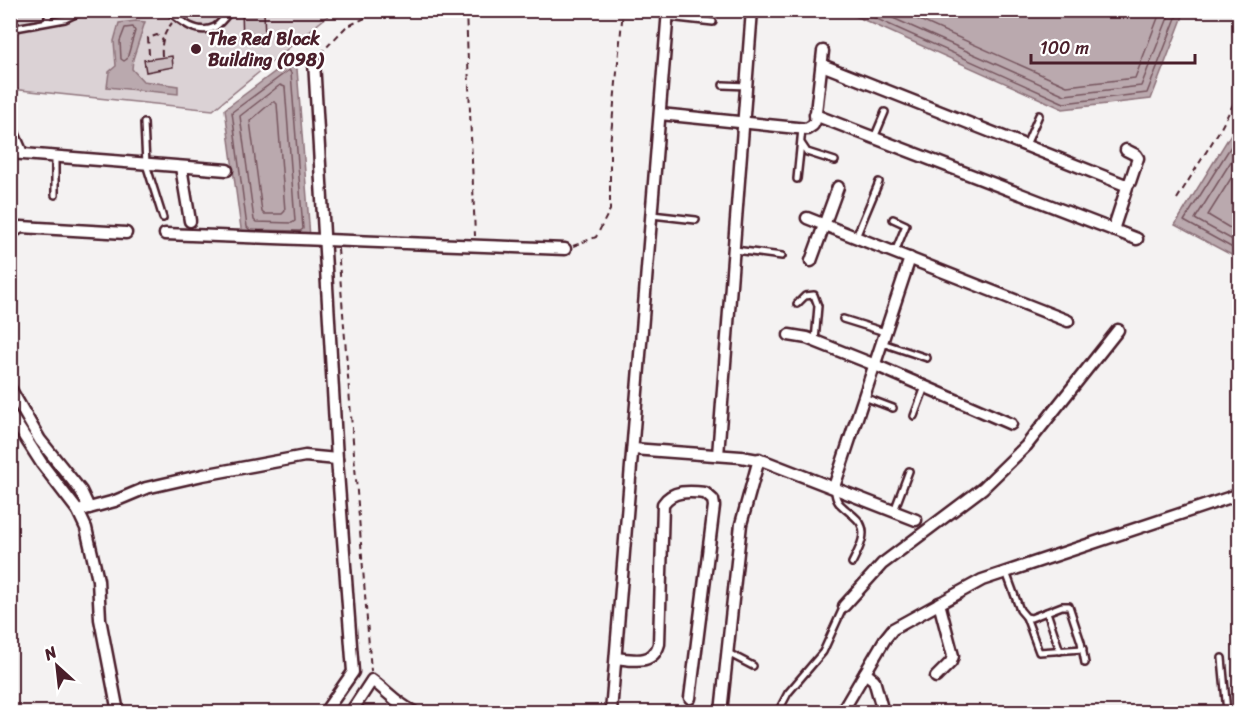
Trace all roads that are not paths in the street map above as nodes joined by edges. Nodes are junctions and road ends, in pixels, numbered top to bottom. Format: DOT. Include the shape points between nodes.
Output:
graph roads {
  1 [pos="50,10"];
  2 [pos="84,10"];
  3 [pos="168,10"];
  4 [pos="232,10"];
  5 [pos="752,10"];
  6 [pos="668,14"];
  7 [pos="47,21"];
  8 [pos="713,22"];
  9 [pos="10,28"];
  10 [pos="824,51"];
  11 [pos="314,61"];
  12 [pos="822,65"];
  13 [pos="723,85"];
  14 [pos="747,86"];
  15 [pos="885,112"];
  16 [pos="660,114"];
  17 [pos="815,115"];
  18 [pos="1039,115"];
  19 [pos="744,121"];
  20 [pos="144,123"];
  21 [pos="10,126"];
  22 [pos="802,129"];
  23 [pos="874,138"];
  24 [pos="1026,146"];
  25 [pos="1126,150"];
  26 [pos="10,153"];
  27 [pos="25,154"];
  28 [pos="55,156"];
  29 [pos="835,161"];
  30 [pos="146,164"];
  31 [pos="181,166"];
  32 [pos="227,170"];
  33 [pos="879,182"];
  34 [pos="1128,184"];
  35 [pos="838,187"];
  36 [pos="55,195"];
  37 [pos="652,215"];
  38 [pos="164,218"];
  39 [pos="807,218"];
  40 [pos="893,219"];
  41 [pos="696,220"];
  42 [pos="190,221"];
  43 [pos="825,225"];
  44 [pos="1113,230"];
  45 [pos="126,233"];
  46 [pos="10,234"];
  47 [pos="165,234"];
  48 [pos="856,237"];
  49 [pos="323,239"];
  50 [pos="1137,239"];
  51 [pos="565,249"];
  52 [pos="735,250"];
  53 [pos="895,252"];
  54 [pos="782,256"];
  55 [pos="910,258"];
  56 [pos="811,261"];
  57 [pos="797,304"];
  58 [pos="843,319"];
  59 [pos="1068,321"];
  60 [pos="1118,330"];
  61 [pos="886,332"];
  62 [pos="789,335"];
  63 [pos="815,342"];
  64 [pos="882,343"];
  65 [pos="927,358"];
  66 [pos="875,365"];
  67 [pos="925,387"];
  68 [pos="10,388"];
  69 [pos="864,397"];
  70 [pos="893,408"];
  71 [pos="10,414"];
  72 [pos="914,416"];
  73 [pos="1011,424"];
  74 [pos="633,449"];
  75 [pos="718,455"];
  76 [pos="336,459"];
  77 [pos="759,459"];
  78 [pos="909,471"];
  79 [pos="834,487"];
  80 [pos="1239,494"];
  81 [pos="83,509"];
  82 [pos="894,511"];
  83 [pos="916,520"];
  84 [pos="852,563"];
  85 [pos="1006,572"];
  86 [pos="939,603"];
  87 [pos="844,606"];
  88 [pos="1047,612"];
  89 [pos="1026,617"];
  90 [pos="1083,649"];
  91 [pos="1060,651"];
  92 [pos="728,653"];
  93 [pos="616,658"];
  94 [pos="1222,658"];
  95 [pos="1085,663"];
  96 [pos="753,666"];
  97 [pos="865,673"];
  98 [pos="936,677"];
  99 [pos="690,698"];
  100 [pos="118,712"];
  101 [pos="325,712"];
  102 [pos="351,712"];
  103 [pos="414,712"];
  104 [pos="611,712"];
  105 [pos="721,712"];
  106 [pos="778,712"];
  107 [pos="842,712"];
  108 [pos="884,712"];
  109 [pos="1227,712"];
  1 -- 7 [label="lane"];
  2 -- 7 [label="lane" via="65,19"];
  3 -- 4 [label="lane" via="194,28 206,30 216,27"];
  5 -- 14 [label="street"];
  6 -- 8 [label="lane"];
  6 -- 16 [label="street"];
  7 -- 9 [label="lane"];
  10 -- 12 [label="street"];
  11 -- 49 [label="street"];
  12 -- 17 [label="street"];
  12 -- 24 [label="street"];
  13 -- 14 [label="lane"];
  14 -- 19 [label="street"];
  15 -- 23 [label="lane"];
  16 -- 19 [label="street"];
  16 -- 37 [label="street"];
  17 -- 22 [label="street" via="813,125"];
  17 -- 23 [label="street"];
  18 -- 24 [label="lane"];
  19 -- 22 [label="street"];
  19 -- 52 [label="street"];
  20 -- 30 [label="lane"];
  21 -- 27 [label="lane"];
  22 -- 29 [label="lane" via="797,179 801,143 807,152"];
  23 -- 44 [label="street"];
  24 -- 34 [label="street"];
  25 -- 34 [label="street" via="1138,158"];
  26 -- 27 [label="street"];
  27 -- 28 [label="street"];
  28 -- 30 [label="street"];
  28 -- 36 [label="lane"];
  30 -- 31 [label="street"];
  30 -- 38 [label="lane"];
  31 -- 32 [label="street"];
  31 -- 42 [label="street"];
  33 -- 48 [label="lane"];
  34 -- 44 [label="street"];
  35 -- 43 [label="street"];
  37 -- 41 [label="lane"];
  37 -- 74 [label="street"];
  39 -- 43 [label="street"];
  40 -- 53 [label="lane" via="906,225"];
  43 -- 48 [label="street"];
  43 -- 56 [label="street"];
  44 -- 50 [label="street"];
  45 -- 46 [label="street" via="21,227"];
  47 -- 49 [label="street"];
  48 -- 53 [label="street"];
  49 -- 51 [label="street"];
  49 -- 76 [label="street"];
  52 -- 54 [label="lane"];
  52 -- 75 [label="street"];
  53 -- 55 [label="street"];
  55 -- 59 [label="street"];
  55 -- 61 [label="street"];
  57 -- 63 [label="lane" via="805,296 814,295 818,306"];
  58 -- 61 [label="lane"];
  60 -- 87 [label="street" via="1026,446 983,488 882,564"];
  61 -- 64 [label="street"];
  62 -- 63 [label="street"];
  63 -- 66 [label="street"];
  64 -- 65 [label="lane"];
  64 -- 66 [label="street"];
  66 -- 67 [label="street"];
  66 -- 69 [label="street"];
  67 -- 72 [label="lane"];
  67 -- 73 [label="street"];
  68 -- 81 [label="street" via="40,440 81,491"];
  69 -- 70 [label="lane"];
  69 -- 79 [label="street"];
  71 -- 81 [label="street" via="42,464"];
  74 -- 75 [label="street"];
  74 -- 93 [label="street"];
  75 -- 77 [label="street"];
  76 -- 81 [label="street" via="305,456 253,465 146,488"];
  76 -- 101 [label="street" via="353,672"];
  77 -- 79 [label="street"];
  77 -- 92 [label="street" via="743,516"];
  78 -- 82 [label="lane"];
  79 -- 82 [label="street"];
  79 -- 84 [label="lane" via="837,500 860,521 863,531"];
  80 -- 85 [label="street"];
  81 -- 100 [label="street"];
  82 -- 83 [label="street"];
  85 -- 86 [label="street" via="973,583"];
  85 -- 89 [label="lane"];
  86 -- 97 [label="street" via="893,629"];
  86 -- 98 [label="street" via="953,656"];
  87 -- 106 [label="lane" via="823,652 788,693"];
  88 -- 89 [label="lane"];
  88 -- 90 [label="lane" via="1069,606"];
  88 -- 91 [label="lane"];
  89 -- 91 [label="lane" via="1038,651"];
  90 -- 91 [label="lane"];
  90 -- 95 [label="lane"];
  92 -- 96 [label="lane"];
  92 -- 105 [label="street"];
  93 -- 99 [label="street" via="645,660 657,652 663,504 676,494 705,493 714,506"];
  93 -- 104 [label="street"];
  94 -- 109 [label="lane"];
  97 -- 107 [label="street"];
  97 -- 108 [label="street" via="876,684"];
  102 -- 103 [label="street" via="372,680 390,698"];
}
